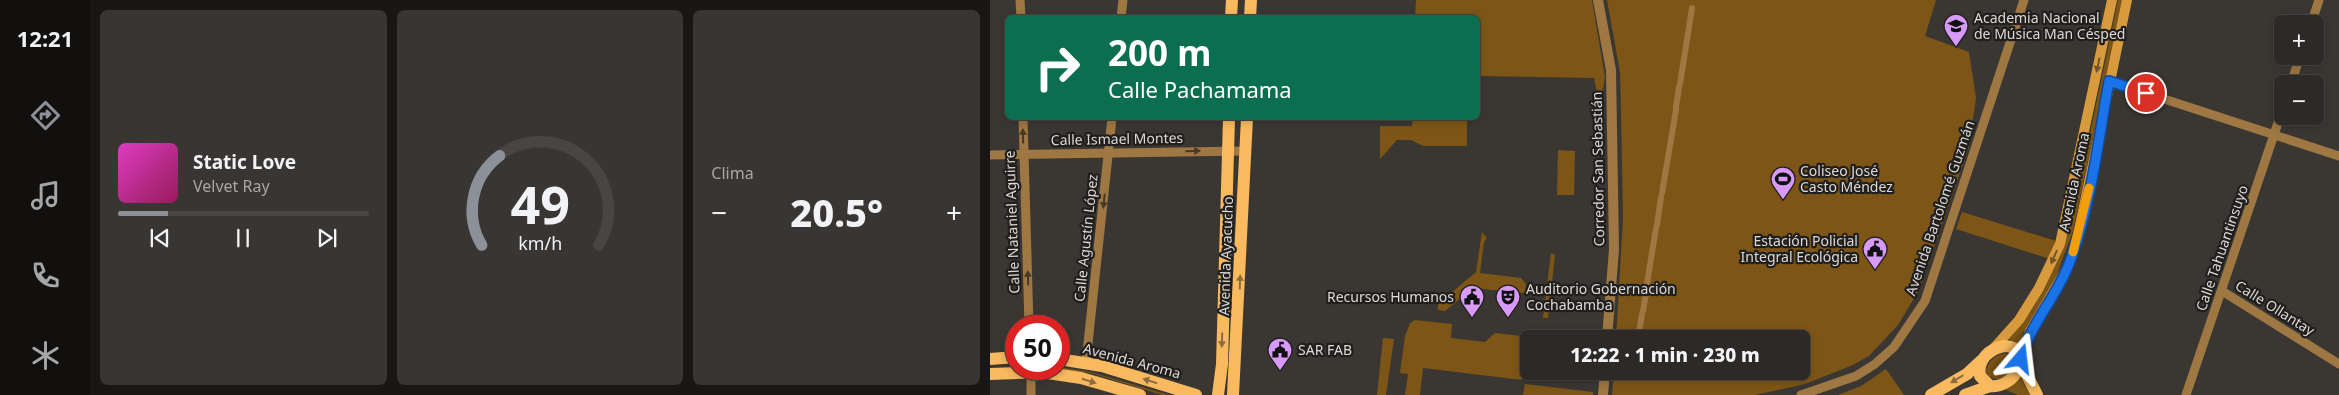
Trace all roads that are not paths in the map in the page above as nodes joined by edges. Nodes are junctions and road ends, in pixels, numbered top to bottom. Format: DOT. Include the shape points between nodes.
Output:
graph roads {
  1 [pos="1020,0"];
  2 [pos="1123,0"];
  3 [pos="1232,0"];
  4 [pos="1251,0"];
  5 [pos="1598,0"];
  6 [pos="2024,0"];
  7 [pos="2112,0"];
  8 [pos="2128,0"];
  9 [pos="2318,0"];
  10 [pos="1692,4"];
  11 [pos="1021,15"];
  12 [pos="1121,15"];
  13 [pos="1231,15"];
  14 [pos="1250,15"];
  15 [pos="2314,15"];
  16 [pos="2109,81"];
  17 [pos="1023,120"];
  18 [pos="1112,120"];
  19 [pos="1229,120"];
  20 [pos="1247,120"];
  21 [pos="2278,125"];
  22 [pos="2275,134"];
  23 [pos="1228,151"];
  24 [pos="1245,151"];
  25 [pos="1109,152"];
  26 [pos="1023,154"];
  27 [pos="990,155"];
  28 [pos="2339,156"];
  29 [pos="2222,291"];
  30 [pos="1029,315"];
  31 [pos="1608,330"];
  32 [pos="1640,330"];
  33 [pos="1993,349"];
  34 [pos="1005,358"];
  35 [pos="990,359"];
  36 [pos="1070,360"];
  37 [pos="1981,361"];
  38 [pos="2021,361"];
  39 [pos="1086,362"];
  40 [pos="2339,364"];
  41 [pos="1005,373"];
  42 [pos="990,374"];
  43 [pos="1070,376"];
  44 [pos="1031,380"];
  45 [pos="1604,380"];
  46 [pos="1992,387"];
  47 [pos="1031,395"];
  48 [pos="1140,395"];
  49 [pos="1196,395"];
  50 [pos="1218,395"];
  51 [pos="1233,395"];
  52 [pos="1603,395"];
  53 [pos="1801,395"];
  54 [pos="1931,395"];
  55 [pos="1965,395"];
  56 [pos="2006,395"];
  57 [pos="2037,395"];
  58 [pos="2186,395"];
  1 -- 11 [label="street"];
  2 -- 12 [label="street"];
  3 -- 13 [label="main road"];
  4 -- 14 [label="main road"];
  5 -- 31 [label="street, Corredor San Sebastián" via="1611,70 1614,249"];
  6 -- 53 [label="street, Avenida Bartolomé Guzmán" via="1925,301 1894,347 1875,364 1849,379"];
  7 -- 33 [label="main road, Avenida Aroma, one-way" via="2060,244 2019,320"];
  8 -- 16 [label="main road, Avenida Aroma"];
  9 -- 15 [label="street"];
  10 -- 32 [label="street"];
  16 -- 22 [label="street"];
  16 -- 38 [label="main road, Avenida Aroma" via="2077,240 2068,266 2030,331"];
  26 -- 17 [label="street, Calle Nataniel Aguirre, one-way"];
  18 -- 25 [label="street, Calle Agustín López"];
  19 -- 23 [label="main road, Avenida Ayacucho"];
  20 -- 24 [label="main road, Avenida Ayacucho"];
  21 -- 22 [label="street, Calle Tahuantinsuyo"];
  22 -- 28 [label="street"];
  22 -- 29 [label="street, Calle Tahuantinsuyo"];
  23 -- 24 [label="street, Calle Ismael Montes"];
  25 -- 23 [label="street, Calle Ismael Montes, one-way"];
  23 -- 50 [label="main road, Avenida Ayacucho, one-way" via="1222,364"];
  51 -- 24 [label="main road, Avenida Ayacucho, one-way"];
  25 -- 26 [label="street, Calle Ismael Montes"];
  25 -- 39 [label="street, Calle Agustín López, one-way"];
  26 -- 27 [label="street, Calle Ismael Montes"];
  30 -- 26 [label="street, Calle Nataniel Aguirre, one-way"];
  29 -- 40 [label="street, Calle Ollantay"];
  29 -- 58 [label="street, Calle Tahuantinsuyo"];
  33 -- 37 [label="main road"];
  33 -- 38 [label="main road" via="2012,348 2018,352"];
  34 -- 35 [label="main road"];
  36 -- 39 [label="main road, Avenida Aroma"];
  37 -- 46 [label="main road" via="1980,376"];
  37 -- 54 [label="main road, one-way"];
  38 -- 46 [label="main road" via="2017,373 2010,380"];
  38 -- 57 [label="main road"];
  49 -- 39 [label="main road, Avenida Aroma, one-way"];
  41 -- 42 [label="main road"];
  43 -- 48 [label="main road, one-way"];
  44 -- 47 [label="street"];
  45 -- 52 [label="street"];
  46 -- 55 [label="main road"];
  46 -- 56 [label="main road"];
}
